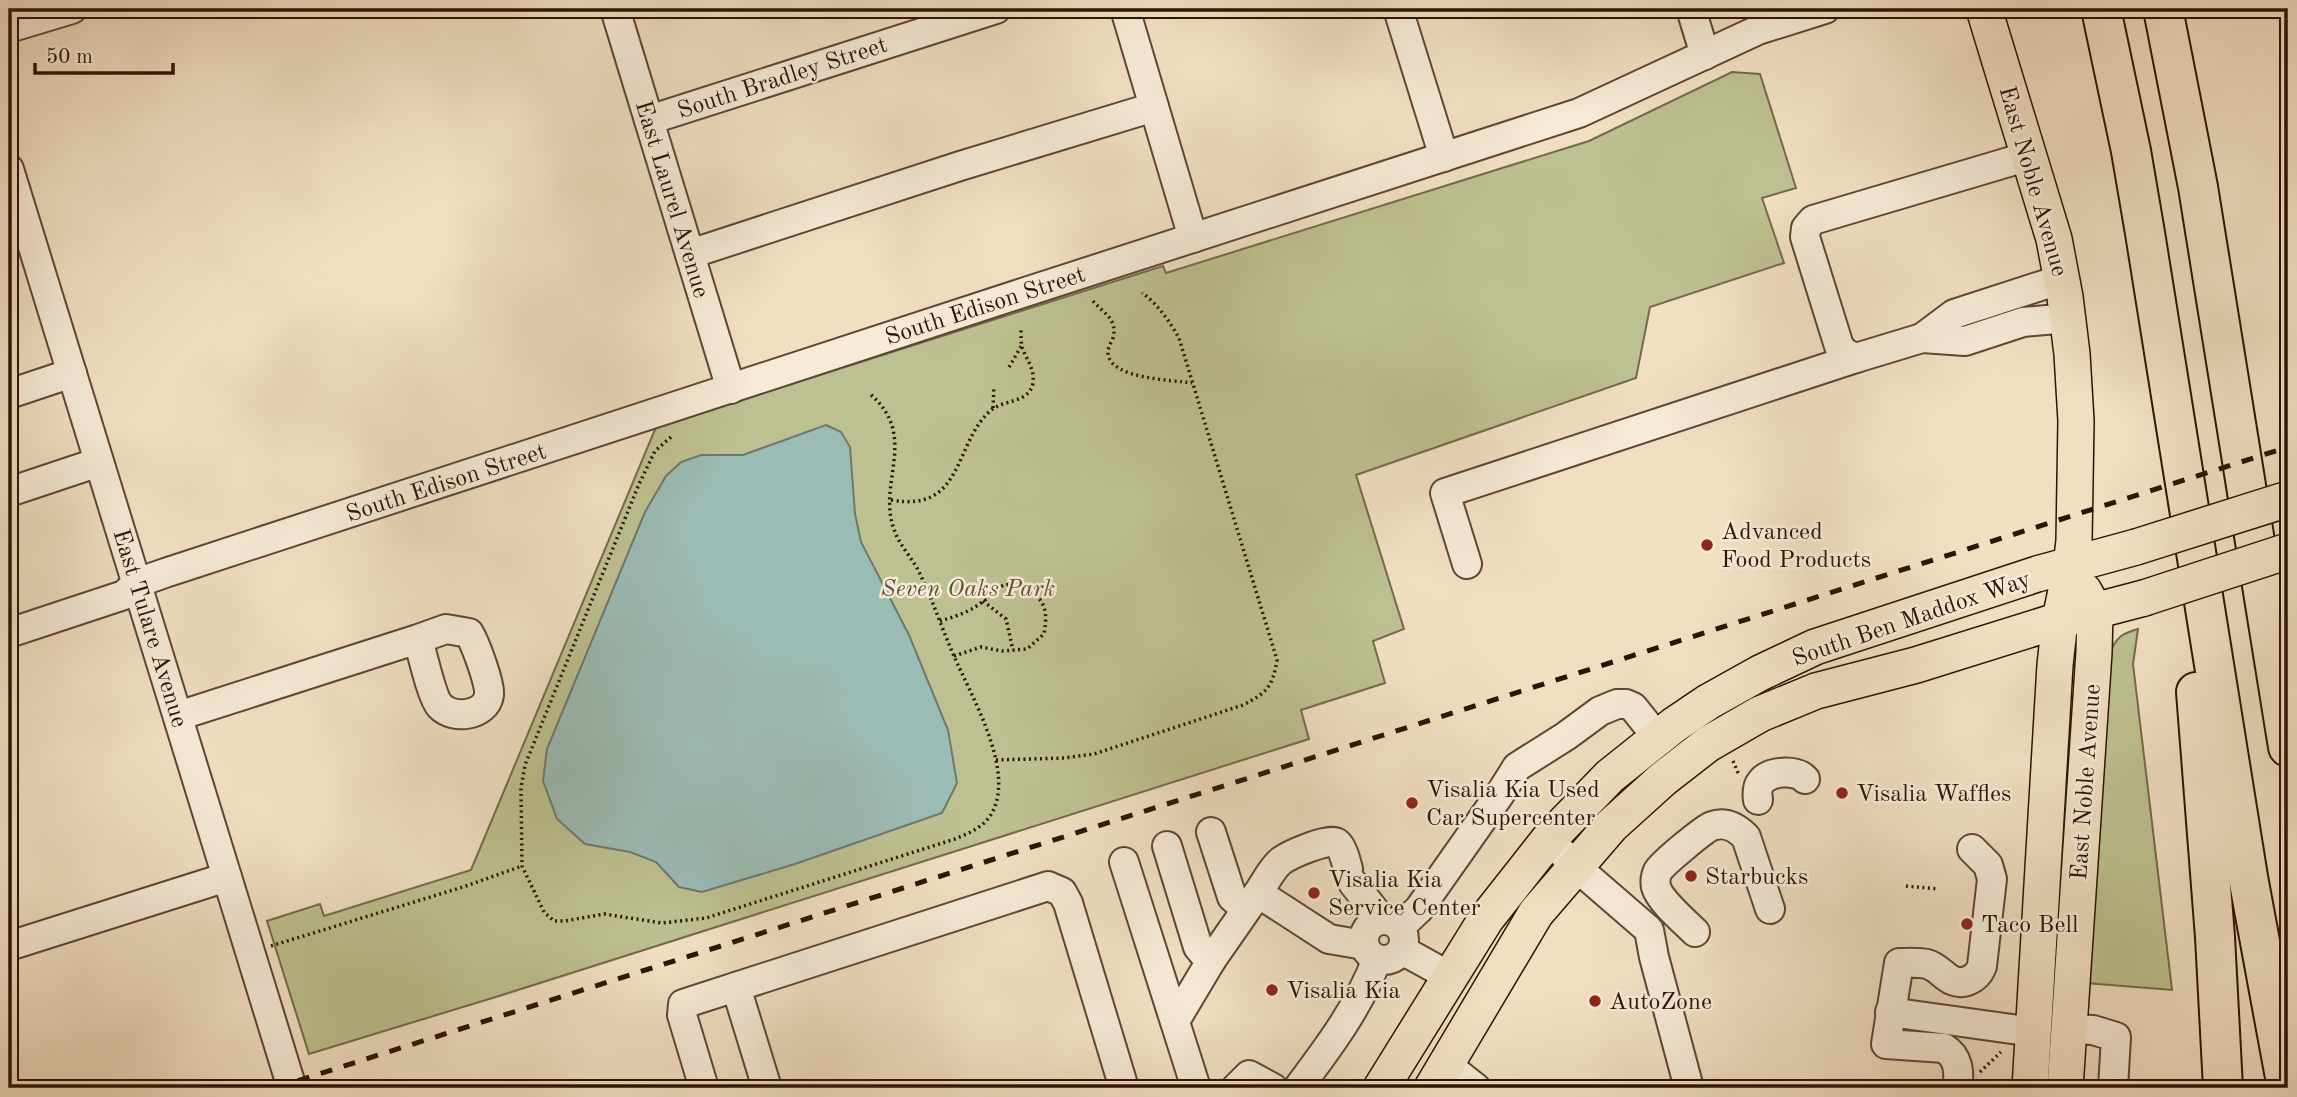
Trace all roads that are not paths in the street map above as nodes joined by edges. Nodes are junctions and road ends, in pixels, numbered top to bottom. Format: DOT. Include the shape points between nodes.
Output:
graph roads {
  1 [pos="72,9"];
  2 [pos="615,9"];
  3 [pos="996,9"];
  4 [pos="1125,9"];
  5 [pos="1398,9"];
  6 [pos="1691,9"];
  7 [pos="1825,9"];
  8 [pos="1984,9"];
  9 [pos="2101,9"];
  10 [pos="2163,9"];
  11 [pos="9,28"];
  12 [pos="1706,55"];
  13 [pos="1154,107"];
  14 [pos="649,120"];
  15 [pos="2029,156"];
  16 [pos="1444,157"];
  17 [pos="9,169"];
  18 [pos="1193,237"];
  19 [pos="690,254"];
  20 [pos="2062,279"];
  21 [pos="2068,318"];
  22 [pos="1922,338"];
  23 [pos="1856,358"];
  24 [pos="72,373"];
  25 [pos="731,389"];
  26 [pos="9,394"];
  27 [pos="99,462"];
  28 [pos="2247,489"];
  29 [pos="2187,491"];
  30 [pos="9,492"];
  31 [pos="2288,499"];
  32 [pos="2288,551"];
  33 [pos="1467,564"];
  34 [pos="2071,566"];
  35 [pos="136,583"];
  36 [pos="2095,611"];
  37 [pos="2060,620"];
  38 [pos="9,632"];
  39 [pos="418,639"];
  40 [pos="2288,654"];
  41 [pos="178,716"];
  42 [pos="1657,737"];
  43 [pos="2288,747"];
  44 [pos="1805,779"];
  45 [pos="1758,800"];
  46 [pos="1211,832"];
  47 [pos="1549,839"];
  48 [pos="1167,846"];
  49 [pos="1972,849"];
  50 [pos="1124,862"];
  51 [pos="1575,866"];
  52 [pos="227,877"];
  53 [pos="1252,901"];
  54 [pos="1770,909"];
  55 [pos="1695,932"];
  56 [pos="1385,940"];
  57 [pos="9,946"];
  58 [pos="1212,959"];
  59 [pos="1449,976"];
  60 [pos="736,987"];
  61 [pos="1890,1012"];
  62 [pos="1175,1021"];
  63 [pos="2069,1029"];
  64 [pos="2033,1032"];
  65 [pos="1439,1077"];
  66 [pos="1969,1081"];
  67 [pos="292,1088"];
  68 [pos="704,1088"];
  69 [pos="767,1088"];
  70 [pos="1124,1088"];
  71 [pos="1196,1088"];
  72 [pos="1236,1088"];
  73 [pos="1273,1088"];
  74 [pos="1298,1088"];
  75 [pos="1381,1088"];
  76 [pos="1476,1088"];
  77 [pos="1689,1088"];
  78 [pos="2029,1088"];
  79 [pos="2065,1088"];
  80 [pos="2113,1088"];
  81 [pos="2223,1088"];
  82 [pos="2287,1088"];
  1 -- 11 [label="street"];
  2 -- 14 [label="street, East Laurel Avenue"];
  3 -- 14 [label="street, South Bradley Street"];
  4 -- 13 [label="street"];
  5 -- 16 [label="street"];
  6 -- 12 [label="street"];
  7 -- 12 [label="street, South Edison Street" via="1758,30"];
  8 -- 15 [label="main road, East Noble Avenue"];
  9 -- 29 [label="highway" via="2131,151"];
  10 -- 28 [label="highway" via="2198,187"];
  12 -- 16 [label="street, South Edison Street" via="1579,113"];
  13 -- 18 [label="street"];
  13 -- 19 [label="street"];
  14 -- 19 [label="street, East Laurel Avenue"];
  15 -- 20 [label="main road, East Noble Avenue"];
  15 -- 23 [label="street" via="1812,220 1805,237 1839,346"];
  16 -- 18 [label="street, South Edison Street"];
  17 -- 24 [label="street, East Tulare Avenue"];
  18 -- 25 [label="street, South Edison Street"];
  19 -- 25 [label="street, East Laurel Avenue"];
  20 -- 21 [label="main road, East Noble Avenue"];
  20 -- 22 [label="street" via="1954,314"];
  21 -- 22 [label="street" via="2023,322 1965,341"];
  21 -- 34 [label="main road, East Noble Avenue" via="2076,408"];
  22 -- 23 [label="street"];
  23 -- 33 [label="street" via="1445,493"];
  24 -- 26 [label="street"];
  24 -- 27 [label="street, East Tulare Avenue"];
  25 -- 35 [label="street, South Edison Street"];
  27 -- 30 [label="street"];
  27 -- 35 [label="street, East Tulare Avenue"];
  28 -- 40 [label="highway"];
  28 -- 43 [label="highway"];
  29 -- 81 [label="highway" via="2189,603"];
  29 -- 82 [label="highway"];
  31 -- 34 [label="main road, South Ben Maddox Way, bridge"];
  32 -- 36 [label="main road, South Ben Maddox Way, bridge"];
  34 -- 36 [label="main road"];
  34 -- 37 [label="main road, East Noble Avenue"];
  34 -- 42 [label="main road, South Ben Maddox Way" via="1815,647 1725,692"];
  35 -- 38 [label="street, South Edison Street" via="124,595"];
  35 -- 41 [label="street, East Tulare Avenue"];
  36 -- 37 [label="main road, South Ben Maddox Way"];
  36 -- 63 [label="main road, East Noble Avenue"];
  37 -- 51 [label="main road, South Ben Maddox Way" via="1816,691 1760,714 1708,744 1663,779"];
  37 -- 64 [label="main road, East Noble Avenue"];
  39 -- 41 [label="street"];
  41 -- 52 [label="street, East Tulare Avenue"];
  42 -- 47 [label="main road, South Ben Maddox Way" via="1610,776"];
  42 -- 56 [label="street" via="1633,706 1617,705 1600,710 1517,767 1419,909"];
  44 -- 45 [label="street" via="1791,771 1766,777 1757,790"];
  46 -- 53 [label="street" via="1232,897"];
  47 -- 51 [label="street"];
  47 -- 59 [label="main road, South Ben Maddox Way" via="1486,919"];
  48 -- 58 [label="street" via="1198,947"];
  49 -- 61 [label="street" via="1988,865 1993,879 1979,974 1962,983 1930,964 1899,963"];
  50 -- 62 [label="street"];
  51 -- 65 [label="main road, South Ben Maddox Way" via="1536,913"];
  51 -- 77 [label="street" via="1649,930"];
  52 -- 57 [label="street"];
  52 -- 67 [label="street, East Tulare Avenue"];
  53 -- 56 [label="street" via="1329,939"];
  53 -- 56 [label="street" via="1279,862 1328,841 1336,842"];
  53 -- 58 [label="street"];
  54 -- 55 [label="street" via="1746,837 1729,825 1712,826 1658,871 1656,881 1663,899"];
  56 -- 59 [label="street"];
  56 -- 74 [label="street" via="1367,986"];
  58 -- 62 [label="street"];
  59 -- 75 [label="main road, South Ben Maddox Way"];
  60 -- 68 [label="street" via="683,1004 682,1015"];
  60 -- 69 [label="street"];
  60 -- 70 [label="street" via="1048,886 1062,892 1068,903"];
  61 -- 64 [label="street"];
  61 -- 66 [label="street" via="1886,1044 1944,1048"];
  62 -- 71 [label="street"];
  63 -- 79 [label="main road, East Noble Avenue"];
  63 -- 80 [label="street" via="2116,1037"];
  64 -- 78 [label="main road, East Noble Avenue"];
  65 -- 76 [label="street"];
  72 -- 73 [label="street" via="1249,1075"];
}
